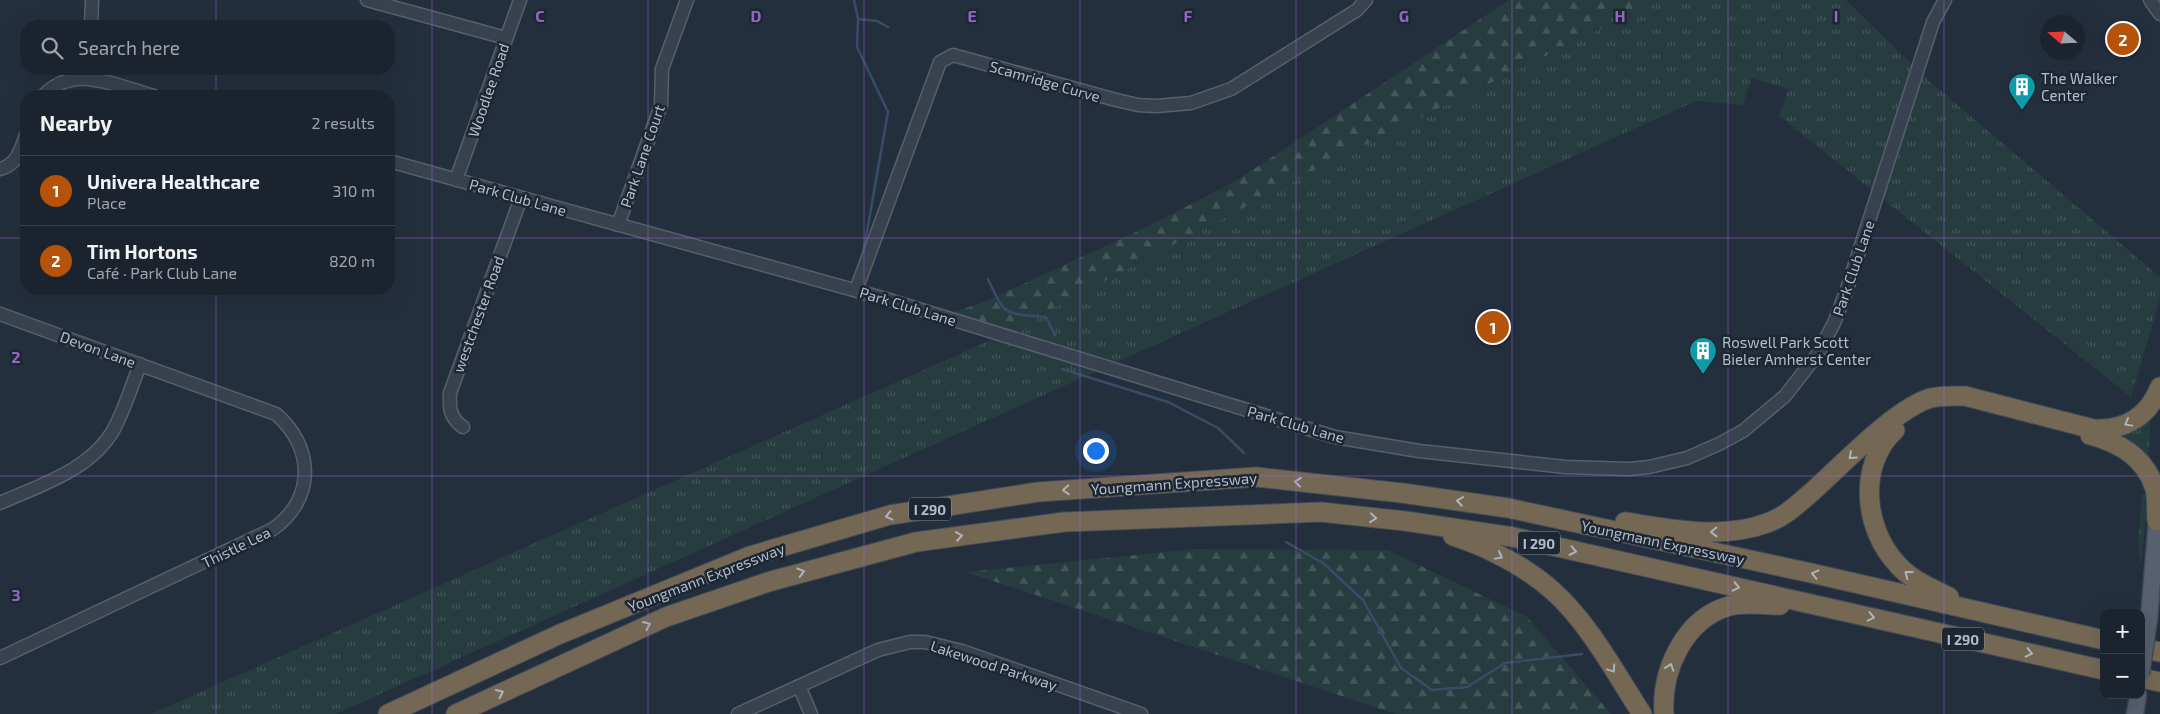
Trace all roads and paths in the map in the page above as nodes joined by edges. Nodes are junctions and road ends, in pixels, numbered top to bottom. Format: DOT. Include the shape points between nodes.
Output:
graph roads {
  1 [pos="92,0"];
  2 [pos="367,0"];
  3 [pos="520,0"];
  4 [pos="687,0"];
  5 [pos="1366,0"];
  6 [pos="1945,0"];
  7 [pos="2150,0"];
  8 [pos="2160,14"];
  9 [pos="91,20"];
  10 [pos="506,38"];
  11 [pos="86,75"];
  12 [pos="93,75"];
  13 [pos="50,90"];
  14 [pos="137,90"];
  15 [pos="20,149"];
  16 [pos="395,163"];
  17 [pos="0,169"];
  18 [pos="456,180"];
  19 [pos="522,198"];
  20 [pos="618,225"];
  21 [pos="856,290"];
  22 [pos="0,314"];
  23 [pos="140,364"];
  24 [pos="196,384"];
  25 [pos="2160,387"];
  26 [pos="463,427"];
  27 [pos="2160,487"];
  28 [pos="0,504"];
  29 [pos="1508,508"];
  30 [pos="1404,521"];
  31 [pos="2157,521"];
  32 [pos="1823,607"];
  33 [pos="1982,612"];
  34 [pos="2100,639"];
  35 [pos="2145,649"];
  36 [pos="2160,652"];
  37 [pos="2144,654"];
  38 [pos="0,658"];
  39 [pos="2100,669"];
  40 [pos="2145,679"];
  41 [pos="2160,682"];
  42 [pos="799,686"];
  43 [pos="388,714"];
  44 [pos="456,714"];
  45 [pos="738,714"];
  46 [pos="811,714"];
  47 [pos="1141,714"];
  48 [pos="1642,714"];
  49 [pos="1664,714"];
  1 -- 9 [label="street"];
  2 -- 10 [label="street"];
  3 -- 10 [label="street, Woodlee Road"];
  4 -- 20 [label="street, Park Lane Court" via="662,69 661,105"];
  5 -- 21 [label="street, Scamridge Curve" via="1357,10 1231,90 1192,103 1156,106 1116,100 953,55 940,62"];
  6 -- 21 [label="street, Park Club Lane" via="1933,22 1841,306 1817,355 1785,396 1762,417 1719,444 1672,462 1600,470 1358,442"];
  7 -- 8 [label="street"];
  10 -- 18 [label="street, Woodlee Road"];
  11 -- 13 [label="street" via="58,84"];
  12 -- 14 [label="street"];
  15 -- 17 [label="street" via="11,164"];
  16 -- 18 [label="street, Park Club Lane"];
  18 -- 19 [label="street, Park Club Lane"];
  19 -- 20 [label="street, Park Club Lane"];
  19 -- 26 [label="street, westchester Road" via="450,393 449,408 456,422"];
  20 -- 21 [label="street, Park Club Lane"];
  22 -- 23 [label="street, Devon Lane"];
  23 -- 24 [label="street, Devon Lane"];
  23 -- 28 [label="street" via="121,415 99,449 78,467"];
  24 -- 38 [label="street, Thistle Lea" via="276,414 293,434 303,456 305,470 302,493 290,514 273,530"];
  25 -- 29 [label="highway, one-way" via="2145,412 2121,427 2109,430 2093,429 1965,396 1931,398 1896,417 1795,507 1751,529 1683,530"];
  27 -- 31 [label="main road"];
  33 -- 29 [label="highway, Youngmann Expressway / I 290, one-way"];
  29 -- 43 [label="highway, Youngmann Expressway / I 290, one-way" via="1256,477 1038,492 890,516 750,556 560,634"];
  30 -- 32 [label="highway, Youngmann Expressway / I 290, one-way" via="1513,537"];
  44 -- 30 [label="highway, Youngmann Expressway / I 290, one-way" via="666,617 768,582 916,542 1064,522 1321,512"];
  30 -- 48 [label="highway, one-way" via="1488,550 1554,592 1586,630"];
  33 -- 31 [label="highway, one-way" via="1910,576 1882,544 1874,523 1869,491 1877,454 1892,432 1913,415 1944,402 1977,404 2117,444 2137,458 2155,487"];
  31 -- 37 [label="main road, bridge"];
  32 -- 39 [label="highway, Youngmann Expressway / I 290, one-way"];
  49 -- 32 [label="highway, one-way" via="1664,688 1674,656 1704,620 1718,611 1740,605"];
  33 -- 34 [label="highway, Youngmann Expressway / I 290"];
  35 -- 36 [label="highway"];
  40 -- 41 [label="highway"];
  42 -- 45 [label="street, Lakewood Parkway"];
  42 -- 46 [label="street"];
  42 -- 47 [label="street, Lakewood Parkway" via="891,645 925,642 962,651"];
}
